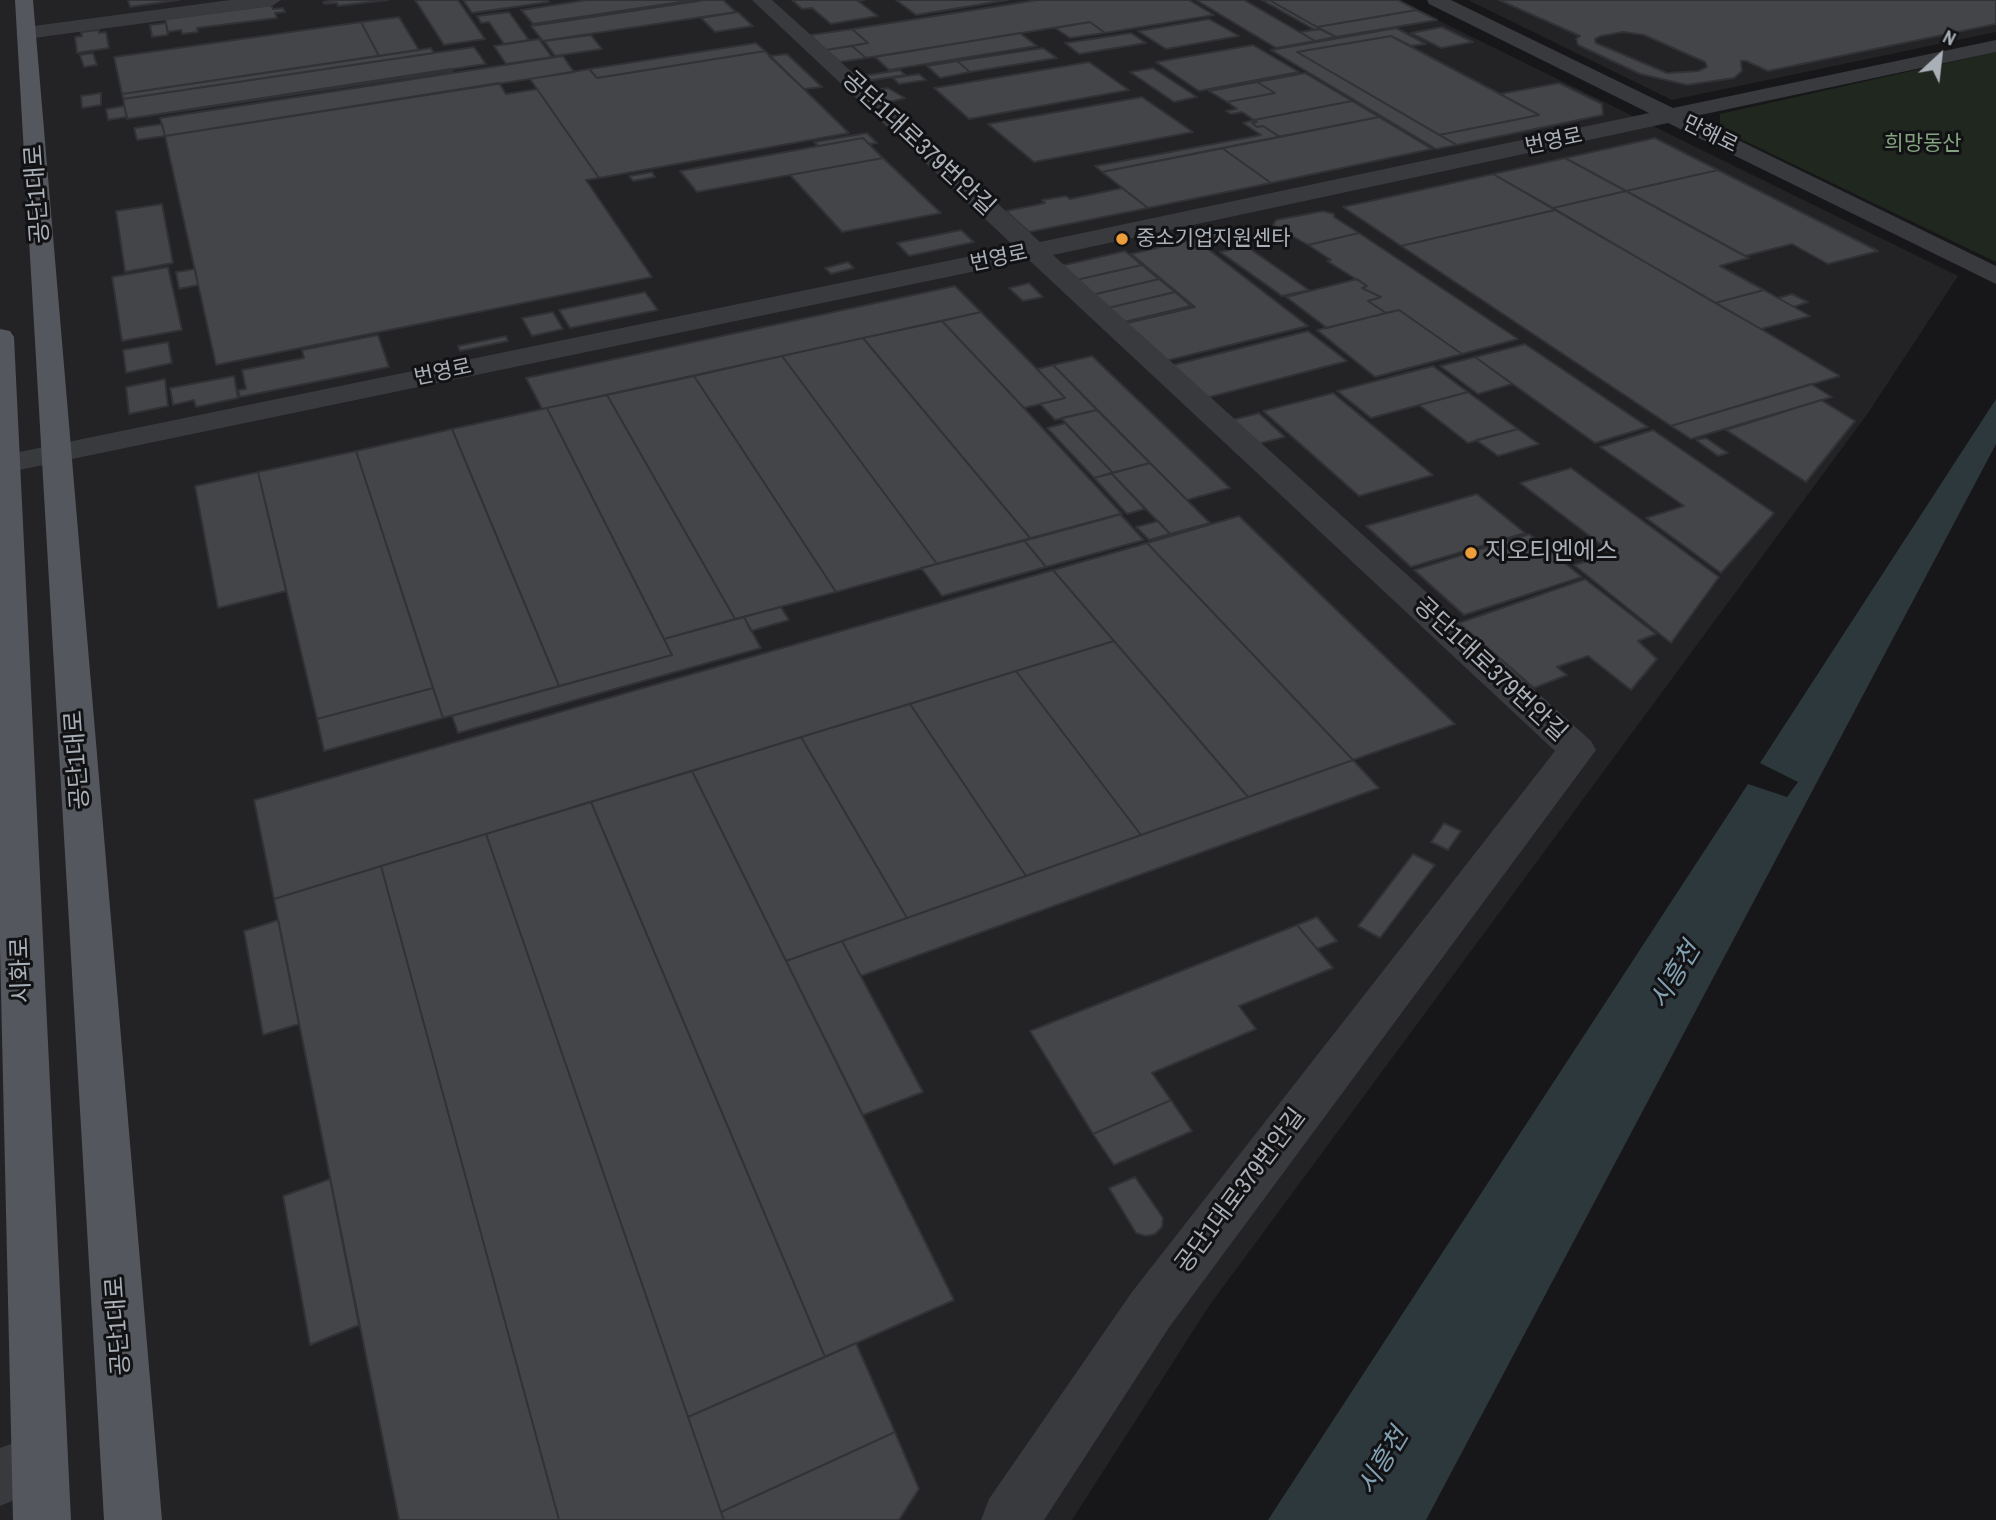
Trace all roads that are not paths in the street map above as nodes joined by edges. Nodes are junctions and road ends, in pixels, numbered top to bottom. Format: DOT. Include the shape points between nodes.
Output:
graph roads {
  1 [pos="272,0"];
  2 [pos="761,0"];
  3 [pos="1436,0"];
  4 [pos="25,16"];
  5 [pos="1996,46"];
  6 [pos="1673,117"];
  7 [pos="1035,251"];
  8 [pos="1990,273"];
  9 [pos="0,337"];
  10 [pos="56,453"];
  11 [pos="2,464"];
  12 [pos="20,1469"];
  13 [pos="42,1520"];
  14 [pos="133,1520"];
  15 [pos="1010,1520"];
  1 -- 4 [label="street"];
  2 -- 7 [label="street, 공단1대로379번안길"];
  3 -- 6 [label="street, 만해로"];
  4 -- 10 [label="main road, 공단1대로"];
  5 -- 6 [label="street, 번영로"];
  6 -- 7 [label="street, 번영로"];
  6 -- 8 [label="street, 만해로"];
  7 -- 10 [label="street, 번영로"];
  7 -- 15 [label="street, 공단1대로379번안길" via="1577,750 1150,1309"];
  9 -- 11 [label="main road, 시화로"];
  10 -- 11 [label="street, 번영로"];
  10 -- 14 [label="main road, 공단1대로"];
  11 -- 12 [label="main road, 시화로"];
  12 -- 13 [label="main road, 시화로"];
}
